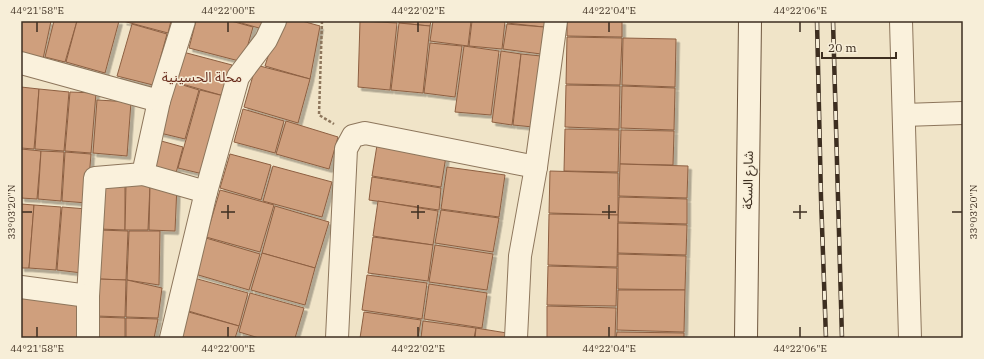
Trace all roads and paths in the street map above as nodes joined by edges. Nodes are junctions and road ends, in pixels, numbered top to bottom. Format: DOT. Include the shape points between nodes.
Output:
graph roads {
  1 [pos="184,21"];
  2 [pos="275,21"];
  3 [pos="322,21"];
  4 [pos="556,21"];
  5 [pos="750,21"];
  6 [pos="901,21"];
  7 [pos="21,63"];
  8 [pos="159,101"];
  9 [pos="963,113"];
  10 [pos="904,115"];
  11 [pos="353,136"];
  12 [pos="536,167"];
  13 [pos="143,174"];
  14 [pos="206,192"];
  15 [pos="21,287"];
  16 [pos="88,296"];
  17 [pos="88,338"];
  18 [pos="171,338"];
  19 [pos="336,338"];
  20 [pos="516,338"];
  21 [pos="746,338"];
  22 [pos="910,338"];
  1 -- 8 [label="street"];
  2 -- 14 [label="street" via="266,40 238,77"];
  3 -- 11 [label="path" via="319,115"];
  4 -- 12 [label="street"];
  5 -- 21 [label="street, شارع السكة"];
  6 -- 10 [label="street"];
  7 -- 8 [label="street"];
  8 -- 13 [label="street"];
  9 -- 10 [label="street"];
  10 -- 22 [label="street"];
  11 -- 12 [label="street" via="365,132"];
  11 -- 19 [label="street" via="346,149"];
  12 -- 20 [label="street" via="520,256"];
  13 -- 14 [label="street"];
  13 -- 16 [label="street" via="95,178"];
  14 -- 18 [label="street"];
  15 -- 16 [label="street"];
  16 -- 17 [label="street"];
}
